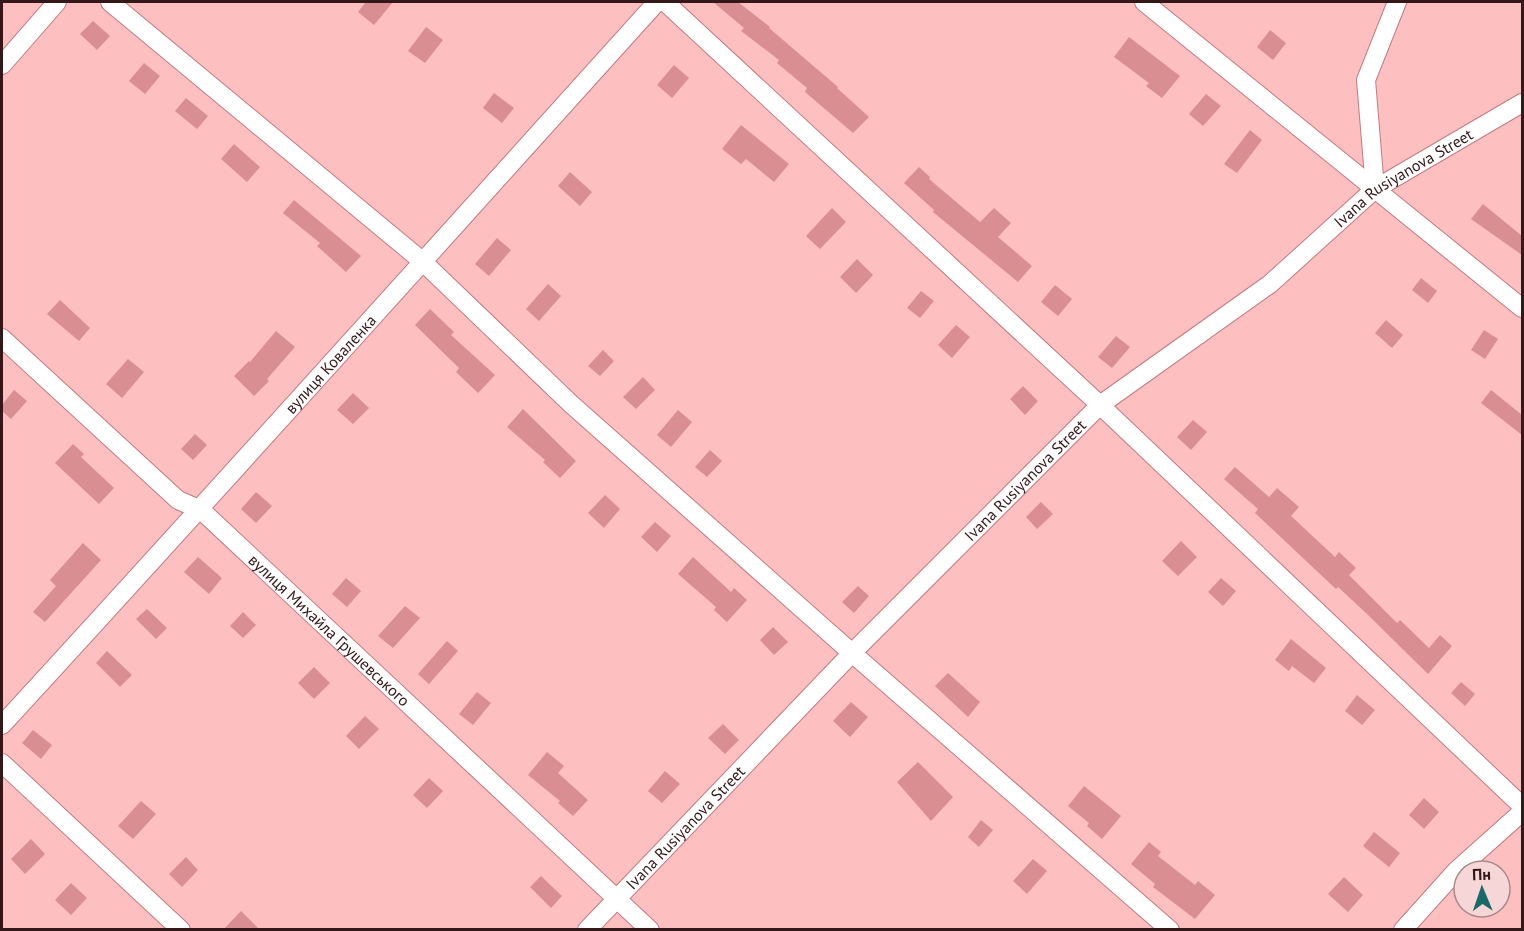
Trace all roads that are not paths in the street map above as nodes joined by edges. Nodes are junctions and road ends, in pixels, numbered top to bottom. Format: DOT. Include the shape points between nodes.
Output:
graph roads {
  1 [pos="57,2"];
  2 [pos="110,2"];
  3 [pos="657,2"];
  4 [pos="665,2"];
  5 [pos="1144,2"];
  6 [pos="1397,2"];
  7 [pos="2,65"];
  8 [pos="1522,103"];
  9 [pos="1375,189"];
  10 [pos="422,261"];
  11 [pos="1522,308"];
  12 [pos="2,338"];
  13 [pos="1100,405"];
  14 [pos="201,510"];
  15 [pos="852,653"];
  16 [pos="2,725"];
  17 [pos="2,763"];
  18 [pos="1522,806"];
  19 [pos="1522,812"];
  20 [pos="616,898"];
  21 [pos="181,930"];
  22 [pos="587,930"];
  23 [pos="650,930"];
  24 [pos="1170,930"];
  25 [pos="1403,930"];
  1 -- 7 [label="street"];
  2 -- 10 [label="street"];
  3 -- 10 [label="street, вулиця Коваленка"];
  4 -- 13 [label="street"];
  5 -- 9 [label="street"];
  6 -- 9 [label="street" via="1366,80"];
  8 -- 9 [label="street, Ivana Rusiyanova Street"];
  9 -- 11 [label="street"];
  9 -- 13 [label="street, Ivana Rusiyanova Street" via="1270,284"];
  10 -- 14 [label="street, вулиця Коваленка"];
  10 -- 15 [label="street" via="572,405"];
  12 -- 14 [label="street, вулиця Михайла Грушевського" via="178,500"];
  13 -- 15 [label="street, Ivana Rusiyanova Street"];
  13 -- 18 [label="street"];
  14 -- 16 [label="street, вулиця Коваленка"];
  14 -- 20 [label="street, вулиця Михайла Грушевського"];
  15 -- 20 [label="street, Ivana Rusiyanova Street"];
  15 -- 24 [label="street"];
  17 -- 21 [label="street"];
  19 -- 25 [label="street" via="1456,871"];
  20 -- 22 [label="street, Ivana Rusiyanova Street"];
  20 -- 23 [label="street, вулиця Михайла Грушевського"];
}
